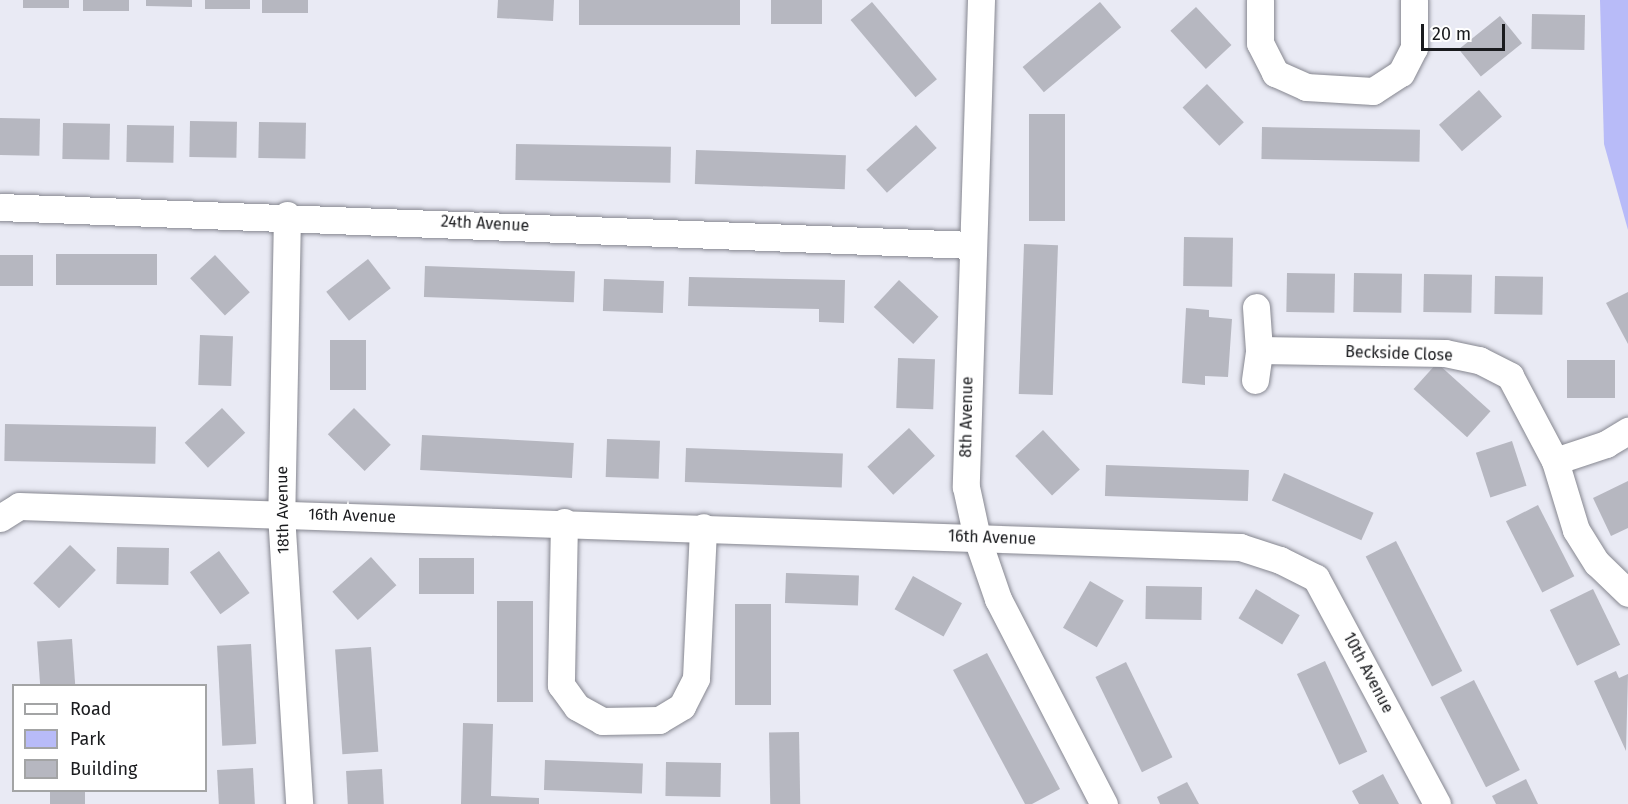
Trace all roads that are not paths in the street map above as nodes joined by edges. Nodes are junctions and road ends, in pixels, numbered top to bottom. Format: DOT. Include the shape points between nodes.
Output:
graph roads {
  1 [pos="981,0"];
  2 [pos="1260,0"];
  3 [pos="1414,0"];
  4 [pos="0,207"];
  5 [pos="287,215"];
  6 [pos="970,245"];
  7 [pos="1256,307"];
  8 [pos="1259,350"];
  9 [pos="1255,380"];
  10 [pos="1628,431"];
  11 [pos="1555,461"];
  12 [pos="281,514"];
  13 [pos="0,518"];
  14 [pos="564,522"];
  15 [pos="703,527"];
  16 [pos="977,537"];
  17 [pos="1280,560"];
  18 [pos="1628,593"];
  19 [pos="299,804"];
  20 [pos="1104,804"];
  21 [pos="1437,804"];
  1 -- 6 [label="street, 8th Avenue"];
  2 -- 3 [label="street" via="1260,43 1275,74 1306,87 1373,91 1401,73 1413,48"];
  4 -- 5 [label="street, 24th Avenue"];
  5 -- 6 [label="street, 24th Avenue"];
  5 -- 12 [label="street, 18th Avenue"];
  6 -- 16 [label="street, 8th Avenue" via="966,487"];
  7 -- 8 [label="street"];
  8 -- 9 [label="street"];
  8 -- 11 [label="street, Beckside Close" via="1445,352 1479,360 1510,376"];
  10 -- 11 [label="street" via="1606,444"];
  11 -- 18 [label="street, Beckside Close" via="1576,530 1597,563"];
  12 -- 13 [label="street, 16th Avenue" via="19,506"];
  12 -- 14 [label="street, 16th Avenue"];
  12 -- 19 [label="street, 18th Avenue"];
  14 -- 15 [label="street, 16th Avenue"];
  14 -- 15 [label="street" via="561,685 578,707 602,721 659,720 682,706 696,678"];
  15 -- 16 [label="street, 16th Avenue"];
  16 -- 17 [label="street, 16th Avenue" via="1240,547"];
  16 -- 20 [label="street, 8th Avenue" via="998,598"];
  17 -- 21 [label="street, 10th Avenue" via="1316,578"];
}
